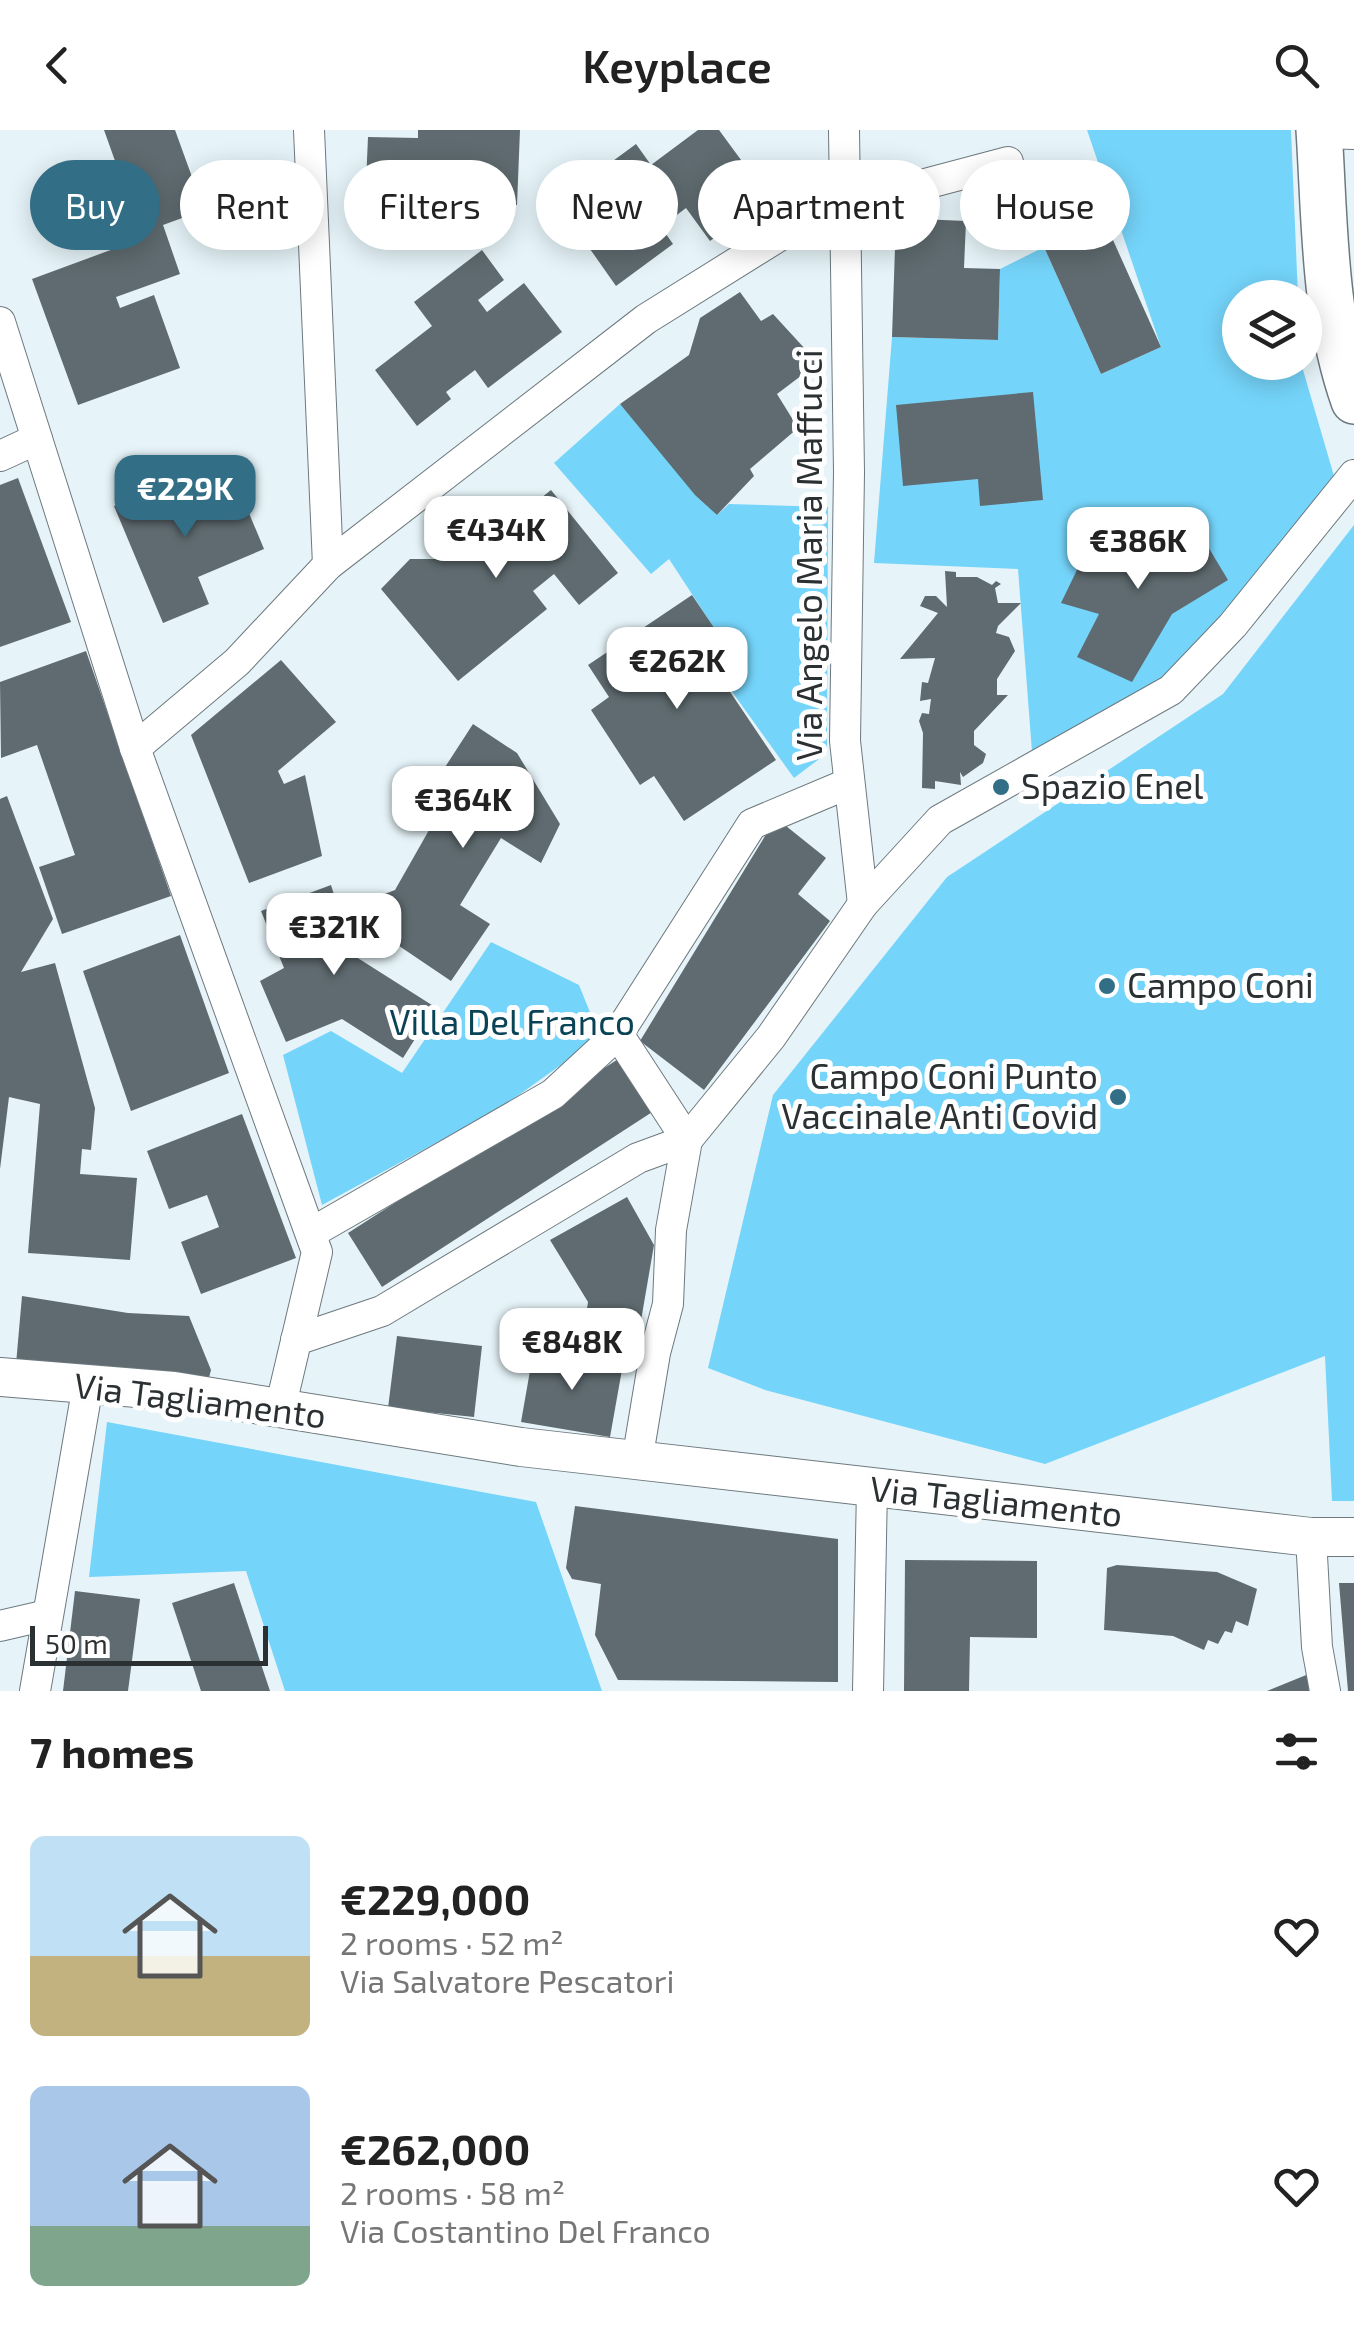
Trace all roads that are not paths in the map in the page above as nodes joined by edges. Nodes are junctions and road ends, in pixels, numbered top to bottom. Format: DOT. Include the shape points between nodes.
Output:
graph roads {
  1 [pos="309,130"];
  2 [pos="844,130"];
  3 [pos="1331,132"];
  4 [pos="845,160"];
  5 [pos="757,250"];
  6 [pos="846,250"];
  7 [pos="0,322"];
  8 [pos="1354,401"];
  9 [pos="37,439"];
  10 [pos="0,456"];
  11 [pos="1354,475"];
  12 [pos="328,565"];
  13 [pos="135,748"];
  14 [pos="848,784"];
  15 [pos="863,904"];
  16 [pos="618,1034"];
  17 [pos="688,1140"];
  18 [pos="311,1234"];
  19 [pos="296,1340"];
  20 [pos="0,1377"];
  21 [pos="88,1385"];
  22 [pos="280,1409"];
  23 [pos="637,1461"];
  24 [pos="872,1488"];
  25 [pos="1354,1537"];
  26 [pos="1311,1538"];
  27 [pos="47,1615"];
  28 [pos="0,1626"];
  29 [pos="35,1691"];
  30 [pos="868,1691"];
  31 [pos="1325,1691"];
  1 -- 12 [label="street"];
  2 -- 4 [label="street, Via Angelo Maria Maffucci"];
  3 -- 8 [label="main road" via="1326,278"];
  5 -- 12 [label="street" via="646,319"];
  6 -- 14 [label="street, Via Angelo Maria Maffucci"];
  7 -- 9 [label="street"];
  9 -- 10 [label="street"];
  9 -- 13 [label="street"];
  11 -- 15 [label="street" via="1233,625 1171,690 940,820"];
  12 -- 13 [label="street" via="237,662"];
  13 -- 18 [label="street"];
  14 -- 15 [label="street, Via Angelo Maria Maffucci"];
  14 -- 16 [label="street" via="752,824"];
  15 -- 17 [label="street" via="771,1037"];
  16 -- 17 [label="street"];
  16 -- 18 [label="street" via="552,1094"];
  17 -- 19 [label="street" via="638,1158 382,1311"];
  17 -- 23 [label="street" via="671,1230 668,1304"];
  18 -- 19 [label="street" via="318,1252"];
  19 -- 22 [label="street"];
  20 -- 21 [label="street, Via Tagliamento"];
  21 -- 22 [label="street, Via Tagliamento"];
  21 -- 27 [label="street"];
  22 -- 23 [label="street, Via Tagliamento"];
  23 -- 24 [label="street, Via Tagliamento"];
  24 -- 26 [label="street, Via Tagliamento"];
  24 -- 30 [label="street"];
  25 -- 26 [label="street, Via Tagliamento"];
  26 -- 31 [label="street"];
  27 -- 28 [label="street"];
  27 -- 29 [label="street"];
}
